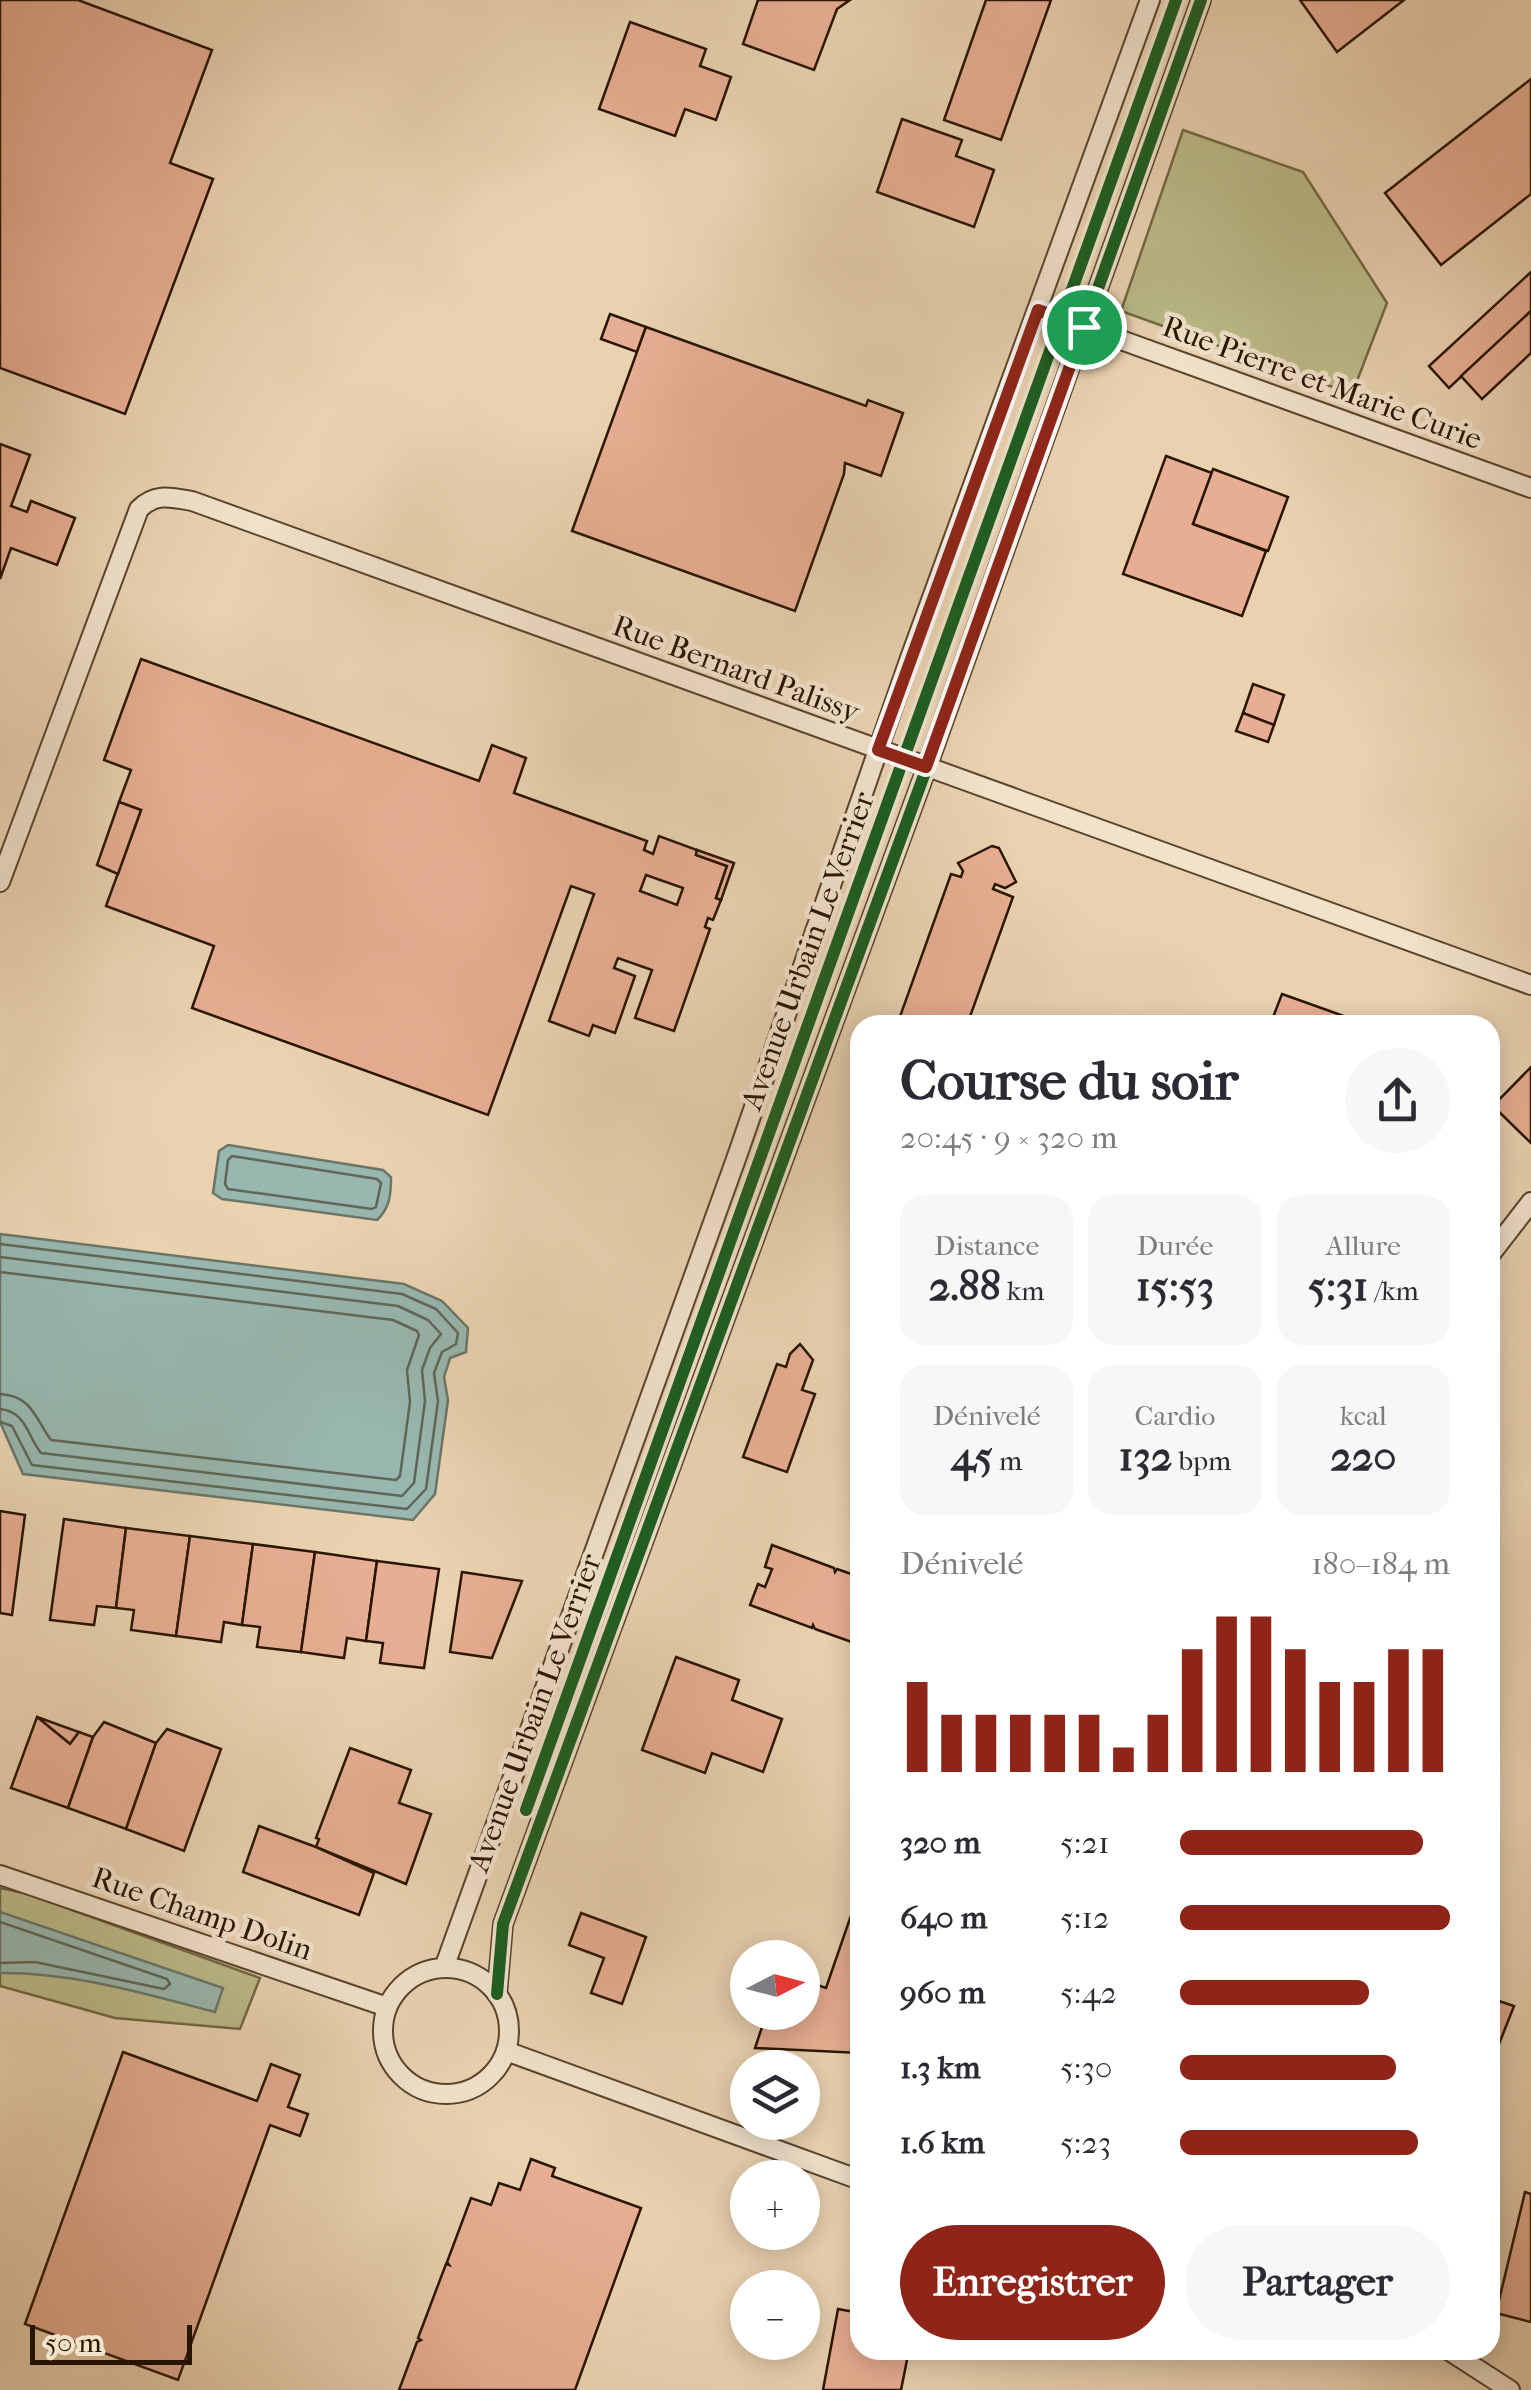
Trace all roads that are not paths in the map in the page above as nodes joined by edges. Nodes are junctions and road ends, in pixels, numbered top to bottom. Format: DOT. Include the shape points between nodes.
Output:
graph roads {
  1 [pos="1150,0"];
  2 [pos="1201,0"];
  3 [pos="1038,310"];
  4 [pos="1084,327"];
  5 [pos="1531,488"];
  6 [pos="878,750"];
  7 [pos="926,767"];
  8 [pos="0,882"];
  9 [pos="1531,985"];
  10 [pos="1531,1202"];
  11 [pos="1500,1242"];
  12 [pos="0,1875"];
  13 [pos="444,1968"];
  14 [pos="497,1994"];
  15 [pos="387,2007"];
  16 [pos="506,2052"];
  17 [pos="850,2176"];
  18 [pos="1464,2360"];
  19 [pos="1510,2390"];
  1 -- 3 [label="street, Avenue Urbain Le Verrier"];
  2 -- 4 [label="street, Avenue Urbain Le Verrier"];
  3 -- 4 [label="street, Rue Pierre et Marie Curie"];
  3 -- 6 [label="street, Avenue Urbain Le Verrier"];
  4 -- 5 [label="street, Rue Pierre et Marie Curie"];
  4 -- 7 [label="street, Avenue Urbain Le Verrier"];
  6 -- 7 [label="street, Rue Bernard Palissy"];
  6 -- 8 [label="street, Rue Bernard Palissy" via="192,501 162,496 139,509"];
  6 -- 13 [label="street, Avenue Urbain Le Verrier"];
  7 -- 9 [label="street, Rue Bernard Palissy"];
  7 -- 14 [label="street, Avenue Urbain Le Verrier" via="503,1924"];
  10 -- 11 [label="street"];
  12 -- 15 [label="street, Rue Champ Dolin"];
  13 -- 14 [label="street" via="464,1970"];
  13 -- 15 [label="street" via="410,1980"];
  14 -- 16 [label="street" via="506,2012"];
  15 -- 16 [label="street" via="385,2044 392,2063 422,2090 463,2092 481,2084"];
  16 -- 17 [label="street"];
  18 -- 19 [label="street"];
}
